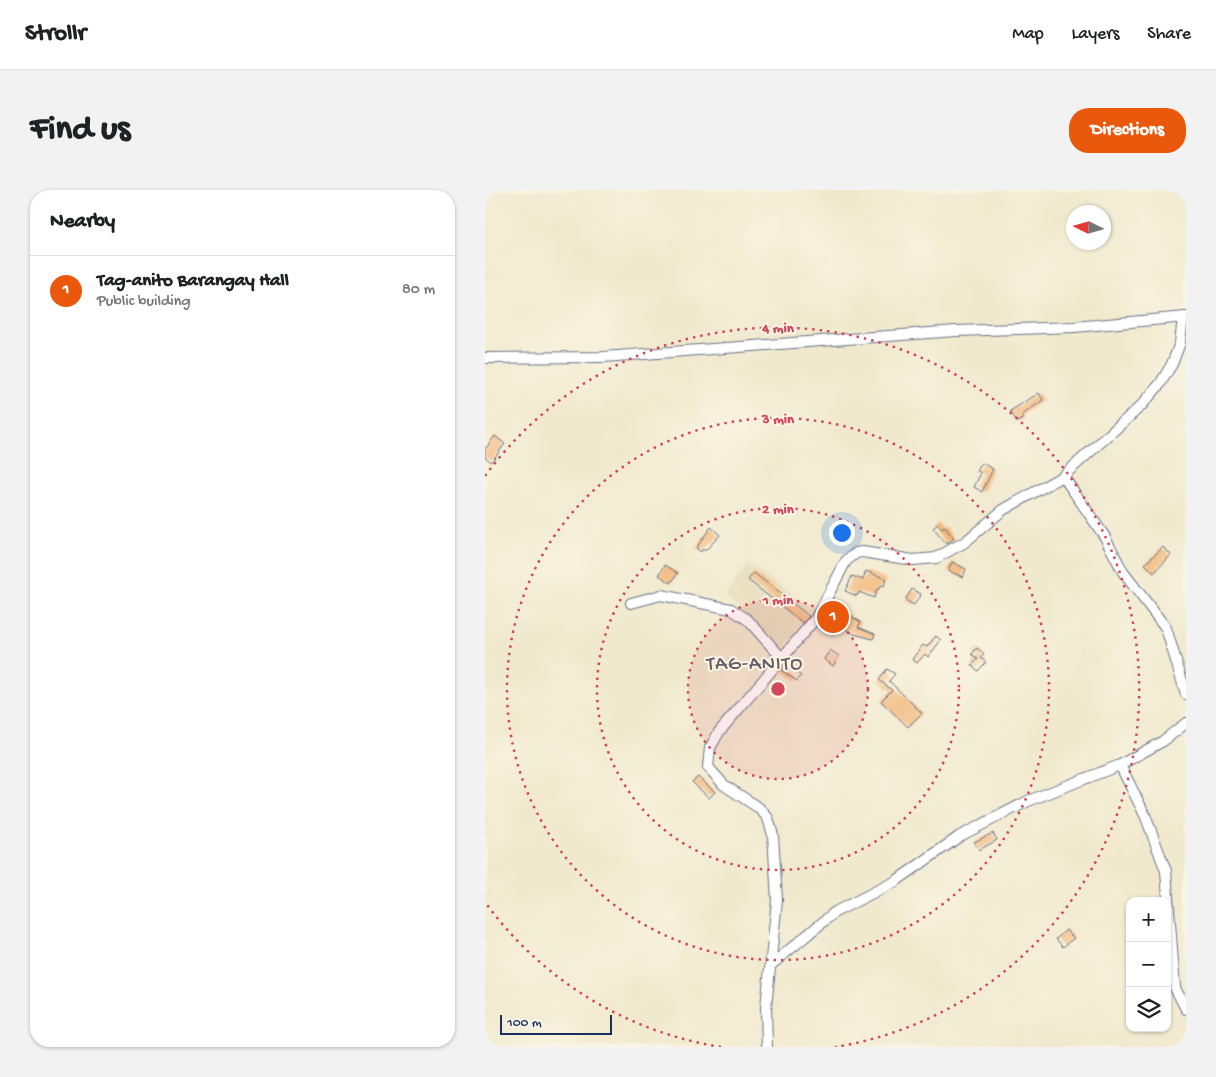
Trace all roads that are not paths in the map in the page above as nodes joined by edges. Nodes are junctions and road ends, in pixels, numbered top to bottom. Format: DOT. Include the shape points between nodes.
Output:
graph roads {
  1 [pos="1184,317"];
  2 [pos="485,358"];
  3 [pos="1063,476"];
  4 [pos="631,603"];
  5 [pos="781,657"];
  6 [pos="1186,694"];
  7 [pos="1186,722"];
  8 [pos="1120,766"];
  9 [pos="771,965"];
  10 [pos="1186,1009"];
  11 [pos="767,1047"];
  1 -- 2 [label="street" via="603,357"];
  1 -- 3 [label="street" via="1180,343 1160,384 1141,406"];
  3 -- 5 [label="street" via="1003,510 965,542 936,558 913,560 856,552 846,561 816,618"];
  3 -- 6 [label="street" via="1105,537 1123,572 1165,628"];
  4 -- 5 [label="street" via="661,595 731,609 747,620"];
  5 -- 9 [label="street" via="719,732 708,759 708,767 715,776 768,818 773,835 777,900"];
  7 -- 8 [label="street" via="1163,741"];
  8 -- 9 [label="street" via="1029,801 960,836 896,881 835,912"];
  8 -- 10 [label="street" via="1145,815 1166,871 1175,988"];
  9 -- 11 [label="street" via="766,1008"];
}
